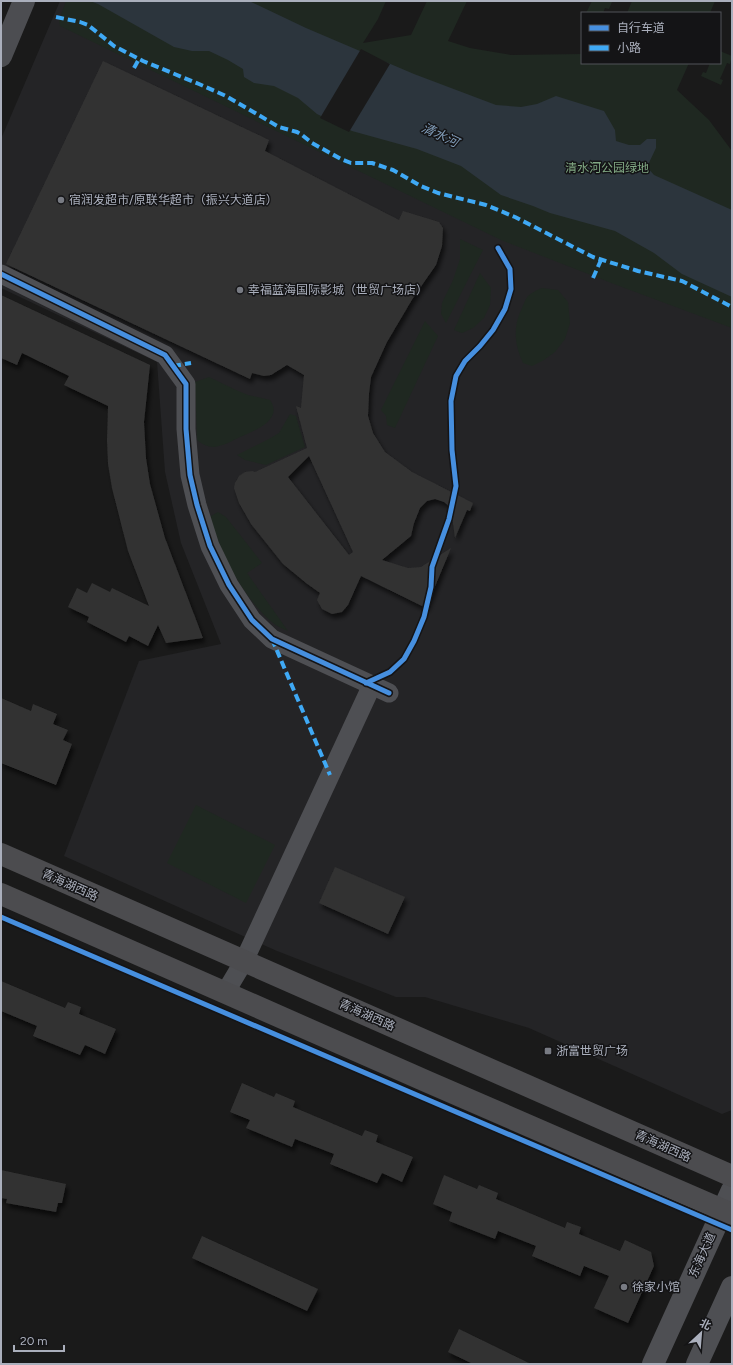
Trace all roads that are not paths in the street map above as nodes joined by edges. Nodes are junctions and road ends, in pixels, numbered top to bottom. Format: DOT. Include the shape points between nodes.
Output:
graph roads {
  1 [pos="24,1"];
  2 [pos="1,56"];
  3 [pos="1,274"];
  4 [pos="372,685"];
  5 [pos="389,693"];
  6 [pos="1,854"];
  7 [pos="1,894"];
  8 [pos="244,961"];
  9 [pos="225,993"];
  10 [pos="732,1176"];
  11 [pos="732,1190"];
  12 [pos="727,1212"];
  13 [pos="732,1287"];
  14 [pos="653,1364"];
  15 [pos="697,1364"];
  1 -- 2 [label="main road"];
  3 -- 4 [label="street" via="164,355 186,384 190,475 210,546 229,585 252,620 272,639"];
  4 -- 5 [label="street"];
  4 -- 8 [label="street"];
  6 -- 8 [label="main road, 青海湖西路"];
  7 -- 9 [label="main road"];
  8 -- 9 [label="street"];
  8 -- 10 [label="main road, 青海湖西路"];
  9 -- 12 [label="main road"];
  11 -- 12 [label="street, 东海大道"];
  12 -- 14 [label="street, 东海大道"];
  13 -- 15 [label="street"];
}
